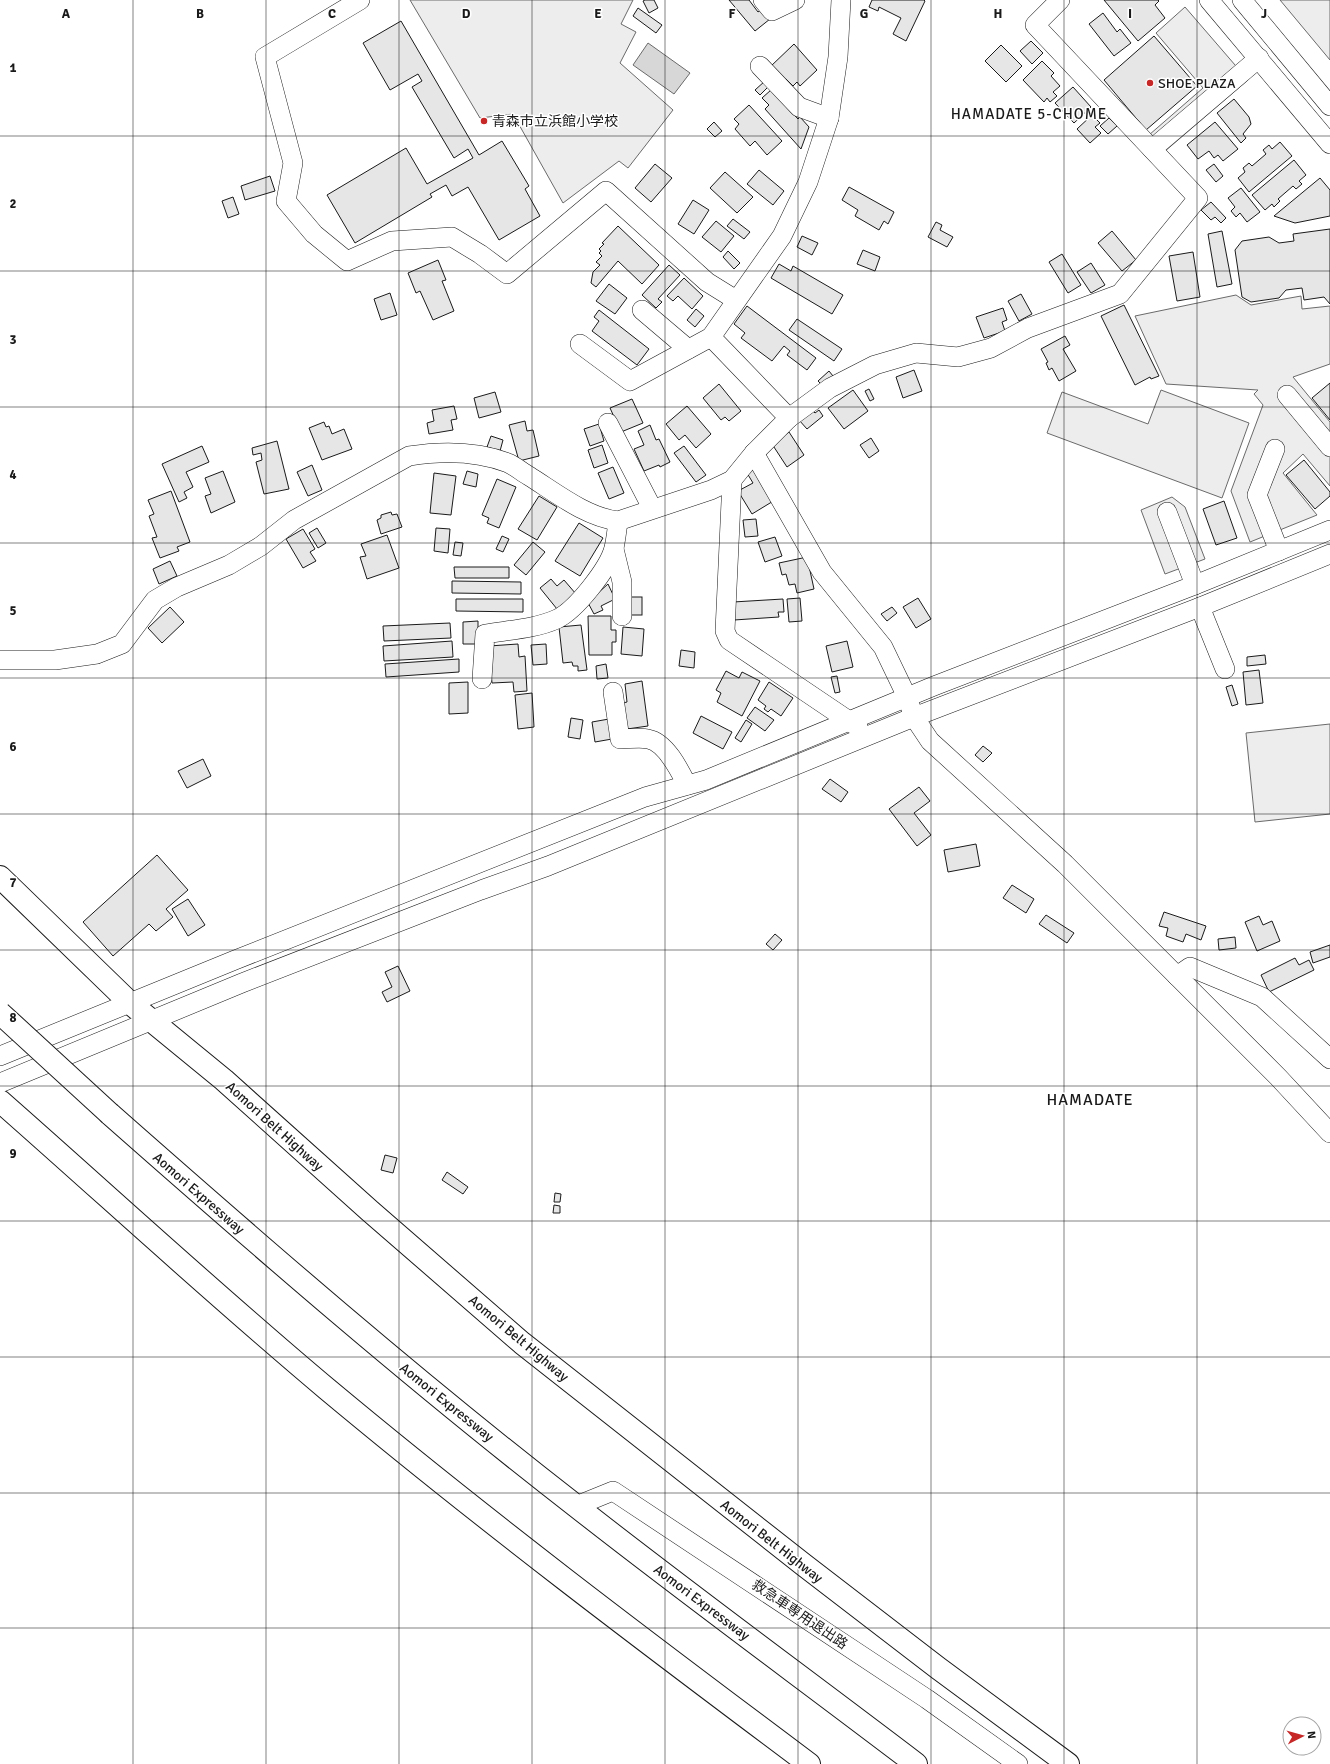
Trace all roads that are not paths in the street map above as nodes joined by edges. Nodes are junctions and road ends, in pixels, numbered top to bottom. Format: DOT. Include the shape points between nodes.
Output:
graph roads {
  1 [pos="360,0"];
  2 [pos="763,0"];
  3 [pos="795,0"];
  4 [pos="1060,0"];
  5 [pos="1210,0"];
  6 [pos="1242,0"];
  7 [pos="835,2"];
  8 [pos="1259,58"];
  9 [pos="760,66"];
  10 [pos="1326,93"];
  11 [pos="829,118"];
  12 [pos="1330,144"];
  13 [pos="1152,149"];
  14 [pos="736,300"];
  15 [pos="642,310"];
  16 [pos="711,337"];
  17 [pos="580,344"];
  18 [pos="688,349"];
  19 [pos="1287,395"];
  20 [pos="789,418"];
  21 [pos="608,423"];
  22 [pos="1330,447"];
  23 [pos="1275,449"];
  24 [pos="754,453"];
  25 [pos="732,480"];
  26 [pos="652,508"];
  27 [pos="1167,512"];
  28 [pos="618,521"];
  29 [pos="1330,530"];
  30 [pos="614,550"];
  31 [pos="1279,551"];
  32 [pos="1330,554"];
  33 [pos="1195,585"];
  34 [pos="1200,607"];
  35 [pos="622,616"];
  36 [pos="0,660"];
  37 [pos="1225,669"];
  38 [pos="482,679"];
  39 [pos="613,692"];
  40 [pos="907,697"];
  41 [pos="914,717"];
  42 [pos="850,720"];
  43 [pos="868,736"];
  44 [pos="687,785"];
  45 [pos="0,877"];
  46 [pos="1177,976"];
  47 [pos="130,1003"];
  48 [pos="0,1013"];
  49 [pos="151,1020"];
  50 [pos="0,1056"];
  51 [pos="1330,1059"];
  52 [pos="0,1083"];
  53 [pos="0,1101"];
  54 [pos="1330,1133"];
  55 [pos="576,1506"];
  56 [pos="809,1764"];
  57 [pos="916,1764"];
  58 [pos="1018,1764"];
  59 [pos="1068,1764"];
  1 -- 14 [label="street" via="265,57 293,163 286,201 314,234 347,261 392,242 452,237 507,274 606,191 707,282"];
  2 -- 3 [label="street" via="772,11"];
  4 -- 13 [label="street" via="1036,25"];
  5 -- 8 [label="street"];
  6 -- 10 [label="street"];
  7 -- 11 [label="street" via="838,57"];
  8 -- 12 [label="street"];
  8 -- 13 [label="street"];
  9 -- 11 [label="street" via="799,107"];
  11 -- 14 [label="street" via="808,182 782,236"];
  13 -- 20 [label="street" via="1198,198 1120,294 1028,328 991,348 958,357 916,353 876,365 830,388"];
  14 -- 16 [label="street"];
  15 -- 18 [label="street"];
  16 -- 18 [label="street"];
  16 -- 20 [label="street"];
  17 -- 18 [label="street" via="630,381"];
  19 -- 22 [label="street"];
  20 -- 24 [label="street"];
  21 -- 26 [label="street"];
  23 -- 31 [label="street" via="1257,495"];
  24 -- 25 [label="street"];
  24 -- 40 [label="street" via="822,572 883,647"];
  25 -- 26 [label="street" via="711,490"];
  25 -- 42 [label="street" via="725,631 729,640"];
  26 -- 28 [label="street"];
  27 -- 33 [label="street"];
  28 -- 30 [label="street"];
  28 -- 36 [label="street" via="608,520 577,506 509,464 482,456 457,453 409,456 294,520 261,546 229,565 177,587 155,600 122,644 97,654 55,660"];
  29 -- 31 [label="street"];
  30 -- 35 [label="street" via="622,582"];
  30 -- 38 [label="street" via="595,582 577,605 558,618 534,626 485,634"];
  31 -- 33 [label="street"];
  32 -- 34 [label="street"];
  33 -- 40 [label="street"];
  34 -- 37 [label="street"];
  34 -- 41 [label="street"];
  39 -- 44 [label="street" via="620,739 649,739 663,746"];
  40 -- 41 [label="street"];
  40 -- 42 [label="street"];
  41 -- 43 [label="street"];
  41 -- 46 [label="street" via="930,742 1065,864"];
  42 -- 43 [label="street"];
  42 -- 44 [label="street" via="706,780"];
  43 -- 49 [label="street" via="548,866"];
  44 -- 47 [label="street" via="645,797"];
  45 -- 47 [label="highway, Aomori Belt Highway"];
  46 -- 51 [label="street" via="1190,967 1262,997"];
  46 -- 54 [label="street"];
  47 -- 49 [label="highway, Aomori Belt Highway"];
  47 -- 50 [label="street"];
  48 -- 55 [label="highway, Aomori Expressway, bridge" via="274,1258 373,1342"];
  49 -- 52 [label="street"];
  49 -- 59 [label="highway, Aomori Belt Highway" via="224,1080 522,1343 804,1566"];
  53 -- 56 [label="highway" via="232,1308 442,1484"];
  55 -- 57 [label="highway, Aomori Expressway"];
  55 -- 58 [label="street, 救急車専用退出路" via="613,1491 921,1694"];
}
